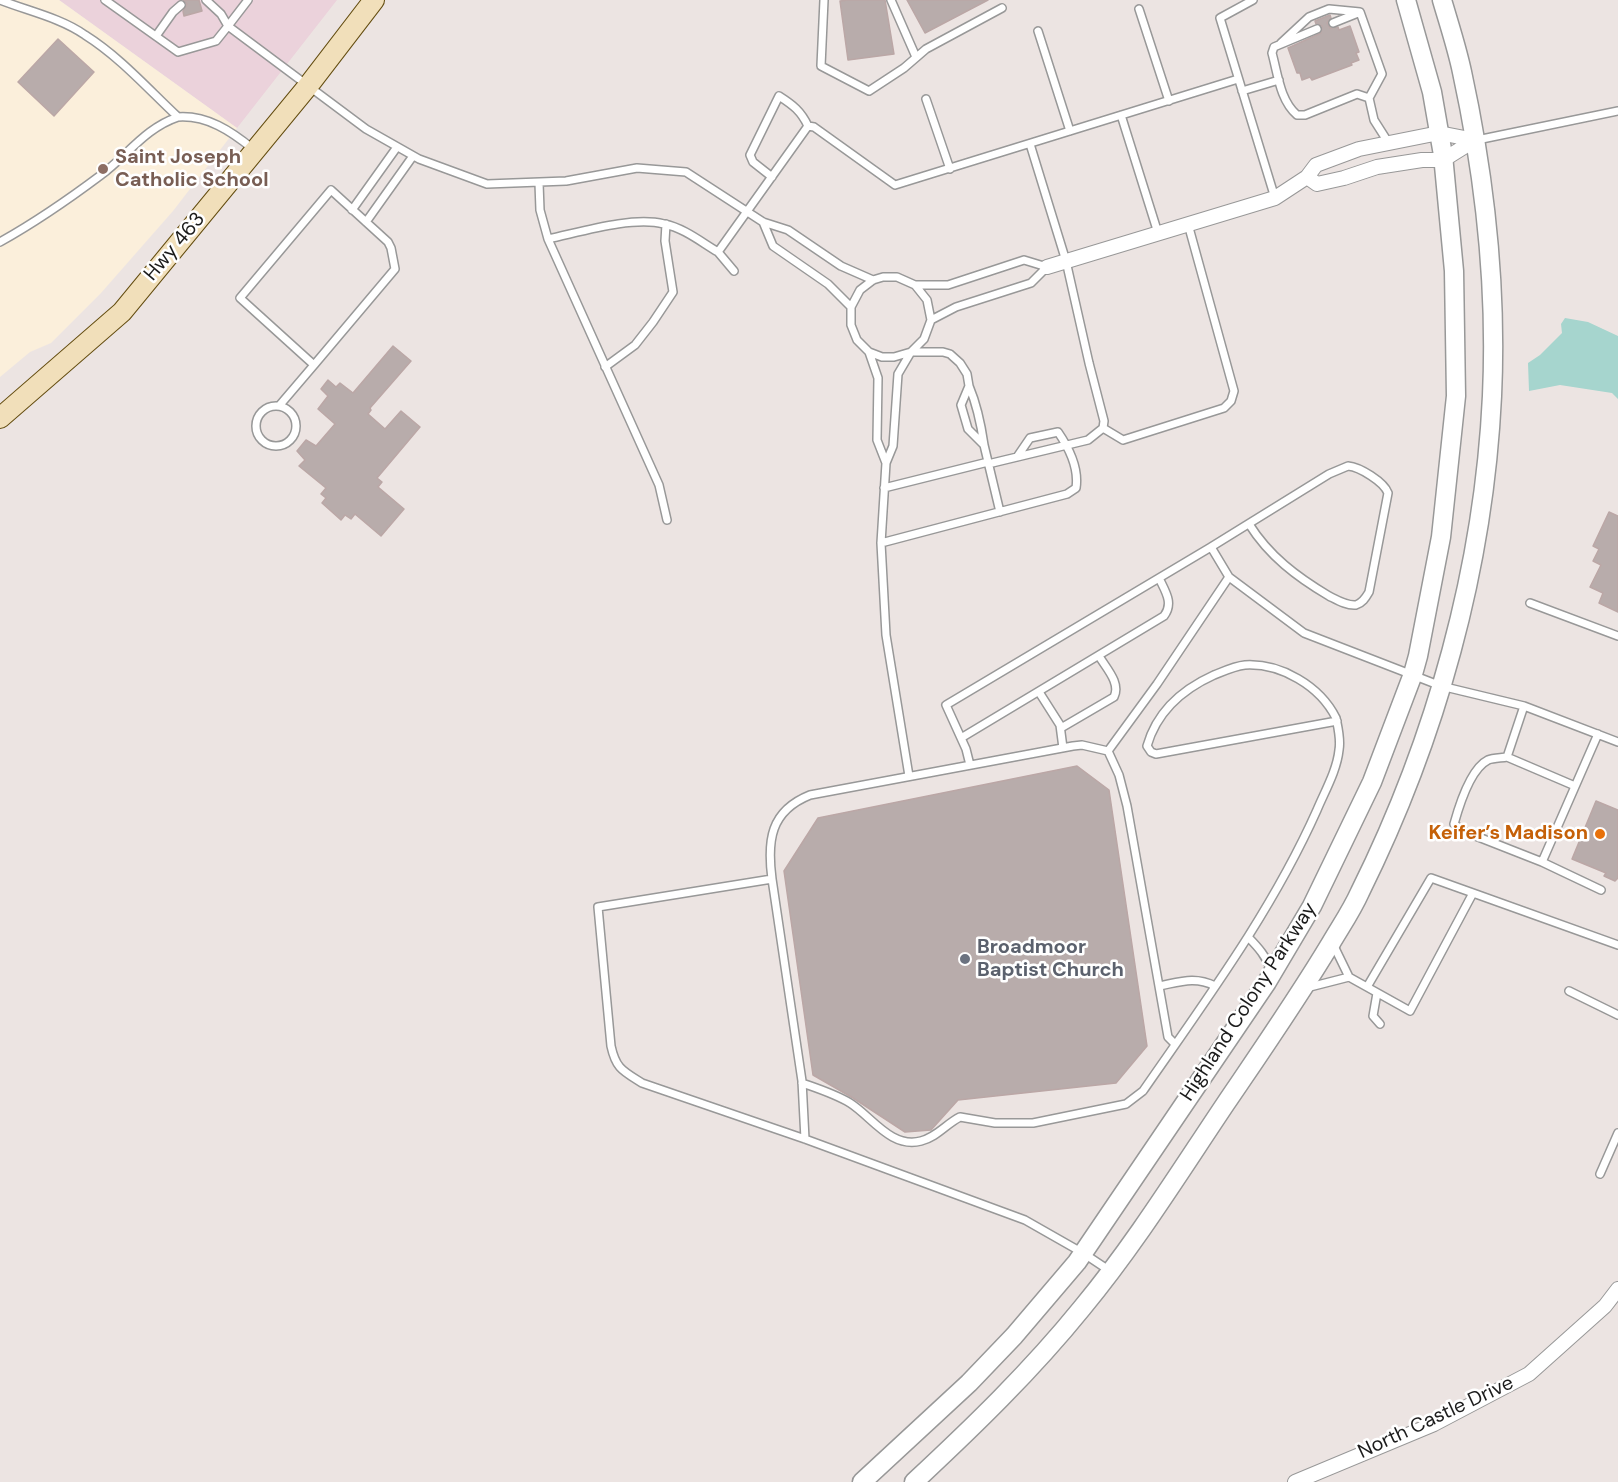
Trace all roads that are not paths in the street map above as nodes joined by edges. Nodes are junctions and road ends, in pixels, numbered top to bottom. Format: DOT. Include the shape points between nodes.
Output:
graph roads {
  1 [pos="0,0"];
  2 [pos="105,0"];
  3 [pos="203,0"];
  4 [pos="248,0"];
  5 [pos="374,0"];
  6 [pos="824,0"];
  7 [pos="891,0"];
  8 [pos="1253,0"];
  9 [pos="1406,0"];
  10 [pos="1442,0"];
  11 [pos="182,5"];
  12 [pos="1002,8"];
  13 [pos="1139,9"];
  14 [pos="1360,12"];
  15 [pos="1333,23"];
  16 [pos="228,26"];
  17 [pos="1317,29"];
  18 [pos="1038,32"];
  19 [pos="156,36"];
  20 [pos="1281,43"];
  21 [pos="916,57"];
  22 [pos="1238,79"];
  23 [pos="1279,80"];
  24 [pos="308,86"];
  25 [pos="1242,91"];
  26 [pos="1369,98"];
  27 [pos="926,99"];
  28 [pos="1169,101"];
  29 [pos="1618,111"];
  30 [pos="1121,116"];
  31 [pos="178,117"];
  32 [pos="808,126"];
  33 [pos="1070,131"];
  34 [pos="1440,133"];
  35 [pos="1475,140"];
  36 [pos="1388,142"];
  37 [pos="1030,144"];
  38 [pos="397,147"];
  39 [pos="255,150"];
  40 [pos="413,156"];
  41 [pos="1443,160"];
  42 [pos="950,169"];
  43 [pos="772,177"];
  44 [pos="1307,177"];
  45 [pos="539,183"];
  46 [pos="1275,198"];
  47 [pos="352,210"];
  48 [pos="747,212"];
  49 [pos="366,222"];
  50 [pos="763,222"];
  51 [pos="666,224"];
  52 [pos="1188,224"];
  53 [pos="1158,233"];
  54 [pos="549,239"];
  55 [pos="0,242"];
  56 [pos="718,252"];
  57 [pos="1066,261"];
  58 [pos="1047,267"];
  59 [pos="734,271"];
  60 [pos="873,280"];
  61 [pos="915,285"];
  62 [pos="851,307"];
  63 [pos="931,320"];
  64 [pos="869,351"];
  65 [pos="911,352"];
  66 [pos="314,365"];
  67 [pos="605,367"];
  68 [pos="969,386"];
  69 [pos="279,406"];
  70 [pos="0,418"];
  71 [pos="1103,428"];
  72 [pos="984,445"];
  73 [pos="1067,445"];
  74 [pos="1017,457"];
  75 [pos="886,463"];
  76 [pos="988,463"];
  77 [pos="884,488"];
  78 [pos="1000,512"];
  79 [pos="667,520"];
  80 [pos="1249,524"];
  81 [pos="881,543"];
  82 [pos="1211,547"];
  83 [pos="1229,577"];
  84 [pos="1159,578"];
  85 [pos="1530,603"];
  86 [pos="1618,636"];
  87 [pos="1099,656"];
  88 [pos="1413,674"];
  89 [pos="1441,686"];
  90 [pos="1039,692"];
  91 [pos="1524,706"];
  92 [pos="1336,721"];
  93 [pos="1061,728"];
  94 [pos="1598,734"];
  95 [pos="961,738"];
  96 [pos="1618,742"];
  97 [pos="1063,748"];
  98 [pos="1108,751"];
  99 [pos="1507,757"];
  100 [pos="970,765"];
  101 [pos="909,776"];
  102 [pos="1575,786"];
  103 [pos="1542,862"];
  104 [pos="772,879"];
  105 [pos="1601,890"];
  106 [pos="1473,893"];
  107 [pos="1248,937"];
  108 [pos="1331,942"];
  109 [pos="1618,945"];
  110 [pos="1349,977"];
  111 [pos="1267,980"];
  112 [pos="1159,986"];
  113 [pos="1215,986"];
  114 [pos="1366,987"];
  115 [pos="1304,989"];
  116 [pos="1569,991"];
  117 [pos="1377,993"];
  118 [pos="1410,1011"];
  119 [pos="1618,1015"];
  120 [pos="1407,1020"];
  121 [pos="1380,1024"];
  122 [pos="1175,1044"];
  123 [pos="802,1083"];
  124 [pos="1618,1133"];
  125 [pos="805,1139"];
  126 [pos="1600,1174"];
  127 [pos="1083,1253"];
  128 [pos="1110,1271"];
  129 [pos="1618,1289"];
  130 [pos="862,1482"];
  131 [pos="914,1482"];
  132 [pos="1294,1482"];
  1 -- 31 [label="lane" via="85,34"];
  2 -- 19 [label="lane"];
  3 -- 16 [label="lane" via="221,14"];
  4 -- 16 [label="lane"];
  5 -- 24 [label="main road, Hwy 463"];
  6 -- 21 [label="lane" via="821,66 869,91"];
  7 -- 21 [label="lane"];
  8 -- 22 [label="lane" via="1220,18"];
  9 -- 34 [label="street, Highland Colony Parkway"];
  10 -- 35 [label="street, Highland Colony Parkway" via="1462,69"];
  11 -- 19 [label="lane"];
  12 -- 21 [label="lane"];
  13 -- 28 [label="lane"];
  14 -- 15 [label="lane"];
  14 -- 20 [label="lane" via="1329,9 1309,16"];
  14 -- 26 [label="lane" via="1382,74"];
  16 -- 19 [label="lane" via="216,41 178,52"];
  16 -- 24 [label="lane"];
  17 -- 20 [label="lane"];
  18 -- 33 [label="lane"];
  20 -- 23 [label="lane" via="1274,46 1272,53"];
  22 -- 25 [label="lane"];
  22 -- 28 [label="lane"];
  23 -- 25 [label="lane"];
  23 -- 26 [label="lane" via="1285,100 1297,115 1357,94"];
  24 -- 38 [label="lane"];
  24 -- 39 [label="main road, Hwy 463"];
  25 -- 46 [label="lane"];
  26 -- 36 [label="lane" via="1374,120"];
  27 -- 42 [label="lane"];
  28 -- 30 [label="lane"];
  29 -- 35 [label="lane"];
  30 -- 33 [label="lane"];
  30 -- 53 [label="lane"];
  31 -- 39 [label="lane" via="190,116 232,132"];
  31 -- 55 [label="lane" via="149,132 102,174"];
  32 -- 42 [label="lane" via="895,185"];
  32 -- 43 [label="lane"];
  32 -- 43 [label="lane" via="796,106 779,96 750,155"];
  33 -- 37 [label="lane"];
  34 -- 35 [label="street"];
  34 -- 36 [label="street"];
  34 -- 41 [label="street, Highland Colony Parkway"];
  35 -- 41 [label="street"];
  35 -- 89 [label="street, Highland Colony Parkway" via="1492,292 1492,395 1483,492 1468,580"];
  36 -- 44 [label="street" via="1316,165"];
  37 -- 42 [label="lane"];
  37 -- 57 [label="lane"];
  38 -- 40 [label="lane"];
  38 -- 47 [label="lane"];
  39 -- 70 [label="main road, Hwy 463" via="122,312"];
  40 -- 45 [label="lane" via="487,184"];
  40 -- 49 [label="lane"];
  41 -- 44 [label="street" via="1377,167 1317,184"];
  41 -- 88 [label="street, Highland Colony Parkway" via="1454,271 1456,396 1441,537"];
  43 -- 48 [label="lane"];
  44 -- 46 [label="street"];
  45 -- 48 [label="lane" via="638,168 686,172"];
  45 -- 54 [label="lane" via="540,210"];
  46 -- 52 [label="street"];
  47 -- 49 [label="lane"];
  47 -- 66 [label="lane" via="331,190 240,298"];
  48 -- 50 [label="lane"];
  48 -- 56 [label="lane"];
  49 -- 66 [label="lane" via="392,248 395,269"];
  50 -- 60 [label="lane" via="788,230 841,266"];
  50 -- 62 [label="lane" via="773,246 828,284"];
  51 -- 54 [label="lane" via="645,221"];
  51 -- 56 [label="lane"];
  51 -- 67 [label="lane" via="673,292 635,345"];
  52 -- 53 [label="street"];
  52 -- 71 [label="lane" via="1234,391 1231,401 1224,408 1124,440"];
  53 -- 57 [label="street"];
  54 -- 67 [label="lane"];
  56 -- 59 [label="lane"];
  57 -- 58 [label="street"];
  57 -- 71 [label="lane"];
  58 -- 61 [label="lane" via="1024,260 948,285"];
  58 -- 63 [label="lane" via="1031,283 956,307"];
  60 -- 61 [label="lane" via="897,277"];
  60 -- 62 [label="lane" via="860,290"];
  61 -- 63 [label="lane" via="927,300"];
  62 -- 64 [label="lane" via="850,325 857,340"];
  63 -- 65 [label="lane" via="924,339"];
  64 -- 65 [label="lane" via="882,357"];
  64 -- 75 [label="lane" via="878,378 877,440"];
  65 -- 68 [label="lane" via="950,354 964,368"];
  65 -- 75 [label="lane" via="898,374 892,446"];
  66 -- 69 [label="lane"];
  67 -- 79 [label="lane" via="660,485"];
  68 -- 72 [label="lane"];
  68 -- 72 [label="lane" via="961,405 968,429"];
  69 -- 69 [label="lane" via="267,408 256,424 262,440 275,446 288,441 296,429 293,415"];
  71 -- 73 [label="lane" via="1088,440"];
  72 -- 76 [label="lane"];
  73 -- 74 [label="lane"];
  73 -- 74 [label="lane" via="1058,432 1053,432 1030,438"];
  73 -- 78 [label="lane" via="1078,478 1076,488 1067,494"];
  74 -- 76 [label="lane"];
  75 -- 77 [label="lane"];
  76 -- 77 [label="lane"];
  76 -- 78 [label="lane"];
  77 -- 81 [label="lane"];
  78 -- 81 [label="lane"];
  80 -- 80 [label="lane" via="1290,571 1340,601 1355,605 1369,592 1388,493 1384,485 1348,466"];
  80 -- 82 [label="lane"];
  81 -- 101 [label="lane" via="886,635"];
  82 -- 83 [label="lane"];
  82 -- 84 [label="lane"];
  83 -- 88 [label="lane" via="1304,633"];
  83 -- 98 [label="lane"];
  84 -- 87 [label="lane" via="1168,600 1164,616"];
  84 -- 95 [label="lane" via="946,705"];
  85 -- 86 [label="lane"];
  87 -- 90 [label="lane"];
  87 -- 93 [label="lane" via="1117,692"];
  88 -- 89 [label="lane"];
  88 -- 111 [label="street, Highland Colony Parkway" via="1372,782 1312,906"];
  89 -- 91 [label="lane"];
  89 -- 108 [label="street, Highland Colony Parkway" via="1405,791 1359,894"];
  90 -- 93 [label="lane"];
  90 -- 95 [label="lane"];
  91 -- 94 [label="lane"];
  91 -- 99 [label="lane"];
  92 -- 92 [label="lane" via="1324,700 1304,683 1268,667 1243,665 1186,690 1163,713 1147,746 1156,754"];
  92 -- 107 [label="lane" via="1339,750 1332,773 1305,837"];
  93 -- 97 [label="lane"];
  94 -- 96 [label="lane"];
  94 -- 102 [label="lane"];
  95 -- 100 [label="lane"];
  97 -- 98 [label="lane" via="1082,745"];
  97 -- 100 [label="lane"];
  98 -- 112 [label="lane" via="1127,806"];
  99 -- 102 [label="lane"];
  99 -- 103 [label="lane" via="1489,759 1478,767 1454,824"];
  100 -- 101 [label="lane"];
  101 -- 104 [label="lane" via="825,791 800,800 781,817 772,834"];
  102 -- 103 [label="lane"];
  103 -- 105 [label="lane"];
  104 -- 123 [label="lane"];
  104 -- 125 [label="lane" via="598,907 611,1046 618,1066 642,1083"];
  106 -- 109 [label="lane"];
  106 -- 114 [label="lane" via="1431,878"];
  106 -- 118 [label="lane"];
  107 -- 111 [label="lane" via="1267,960 1271,971"];
  107 -- 113 [label="lane"];
  108 -- 110 [label="lane"];
  108 -- 115 [label="street, Highland Colony Parkway"];
  110 -- 114 [label="lane"];
  110 -- 115 [label="lane"];
  111 -- 127 [label="street, Highland Colony Parkway"];
  112 -- 113 [label="lane" via="1196,980"];
  112 -- 122 [label="lane" via="1168,1037"];
  113 -- 122 [label="lane"];
  114 -- 117 [label="lane"];
  115 -- 128 [label="street, Highland Colony Parkway" via="1157,1208"];
  116 -- 119 [label="lane"];
  117 -- 118 [label="lane"];
  117 -- 121 [label="lane" via="1373,1016"];
  118 -- 120 [label="lane"];
  122 -- 123 [label="lane" via="1143,1090 1126,1104 1033,1123 960,1118 934,1136 909,1143 894,1137 845,1100"];
  123 -- 125 [label="lane"];
  124 -- 126 [label="lane"];
  125 -- 127 [label="lane" via="1025,1220"];
  127 -- 128 [label="lane"];
  127 -- 130 [label="street, Highland Colony Parkway" via="969,1383"];
  128 -- 131 [label="street, Highland Colony Parkway" via="1014,1386"];
  129 -- 132 [label="street, North Castle Drive" via="1605,1306 1529,1374 1434,1424"];
}
